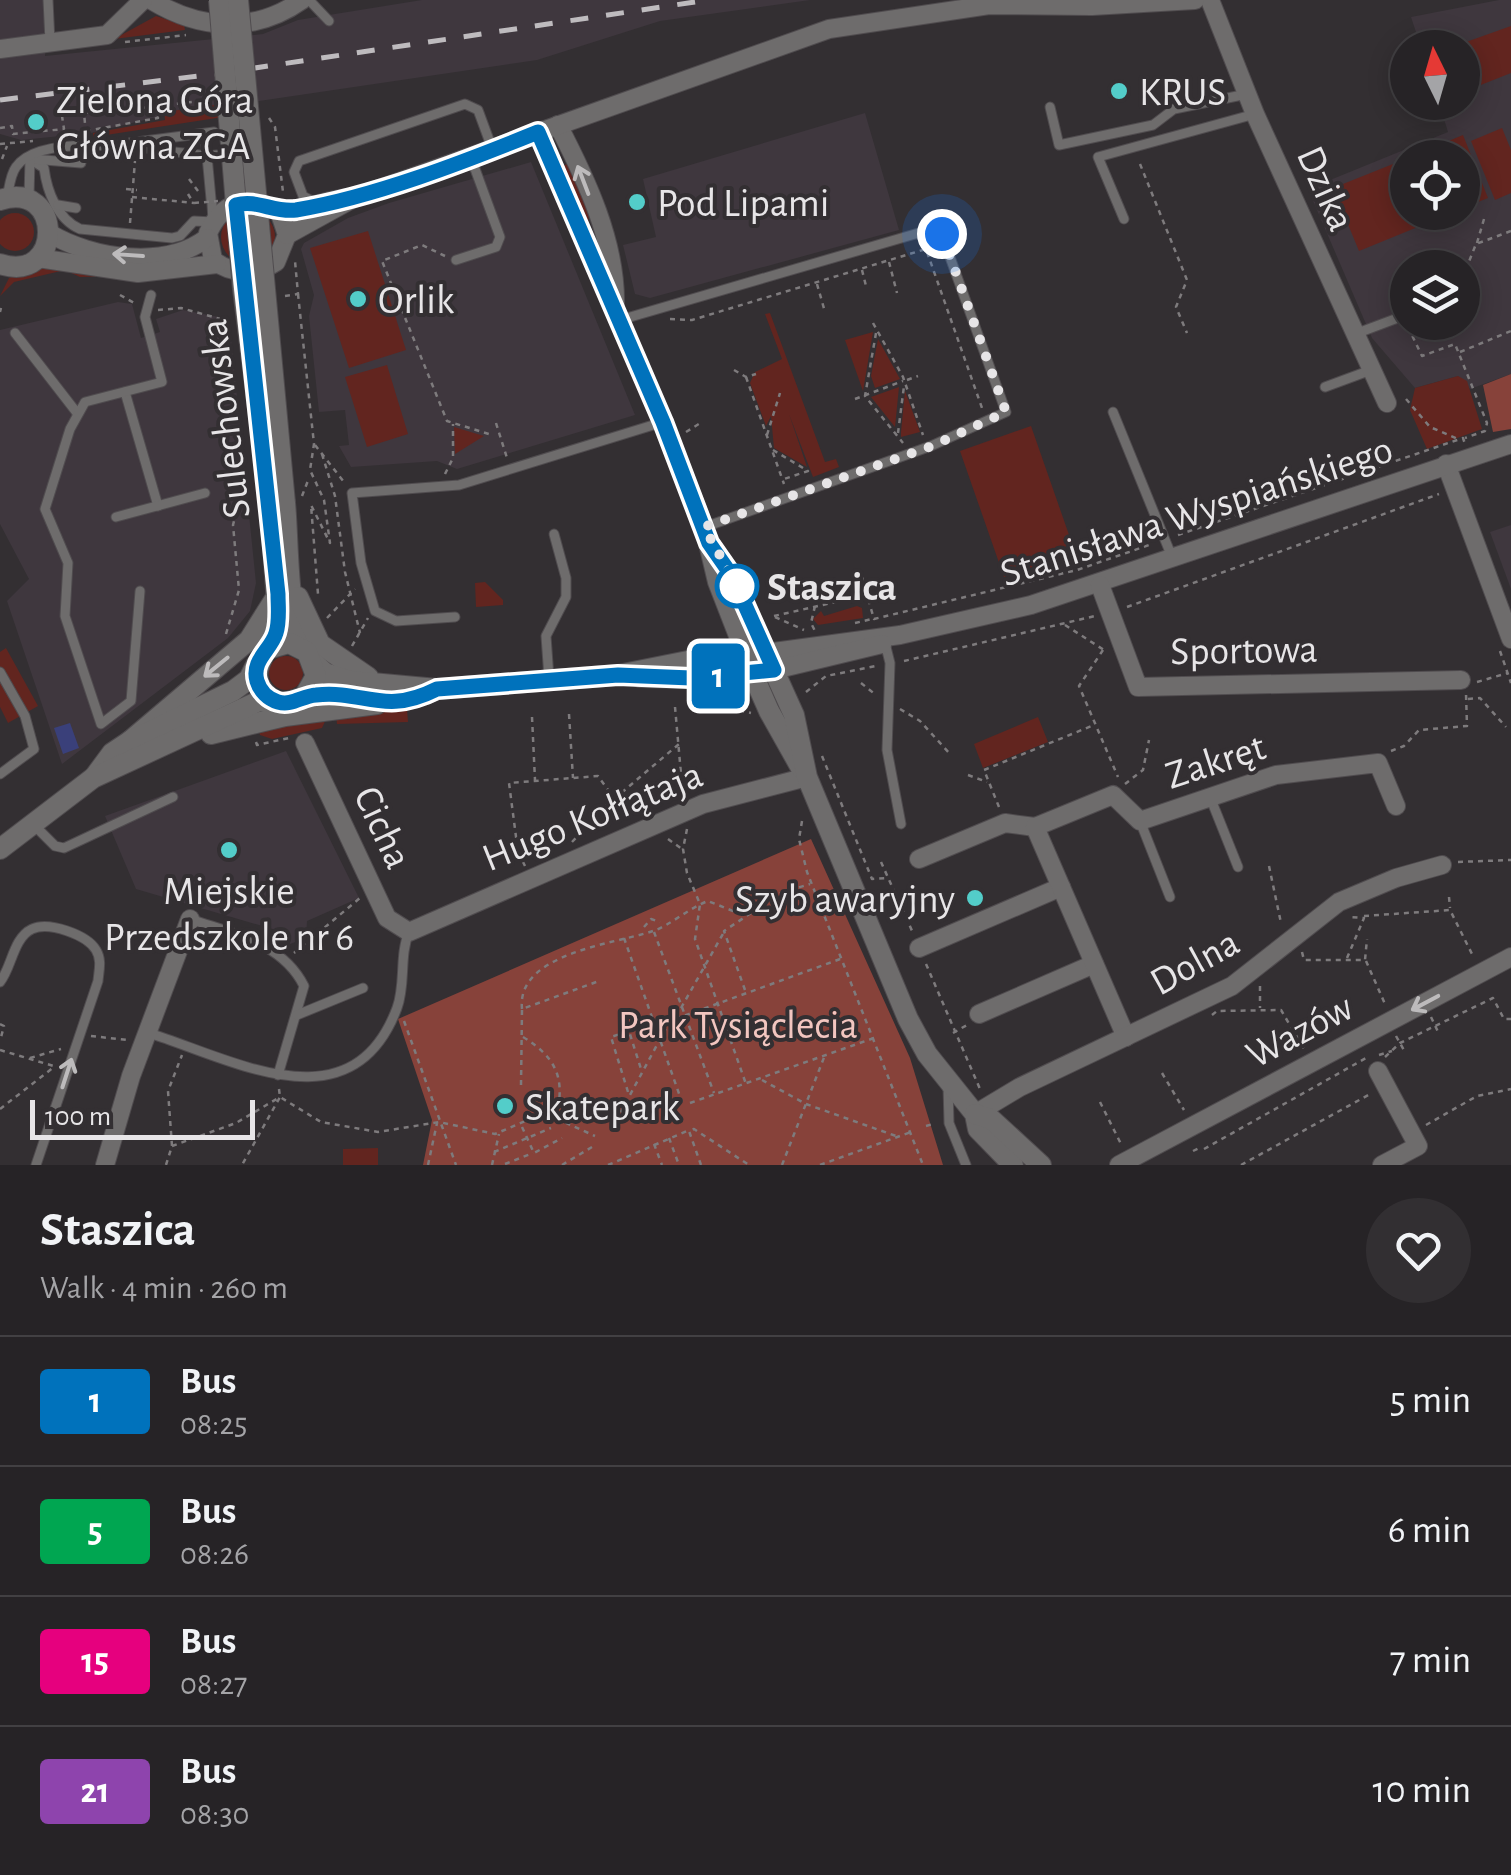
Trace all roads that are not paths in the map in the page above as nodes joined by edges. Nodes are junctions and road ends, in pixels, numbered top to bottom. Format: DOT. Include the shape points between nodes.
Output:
graph roads {
  1 [pos="48,0"];
  2 [pos="143,0"];
  3 [pos="151,0"];
  4 [pos="220,0"];
  5 [pos="238,0"];
  6 [pos="306,0"];
  7 [pos="1195,0"];
  8 [pos="1210,0"];
  9 [pos="329,21"];
  10 [pos="50,44"];
  11 [pos="0,49"];
  12 [pos="1247,94"];
  13 [pos="1050,107"];
  14 [pos="1255,114"];
  15 [pos="558,125"];
  16 [pos="538,132"];
  17 [pos="109,146"];
  18 [pos="492,148"];
  19 [pos="470,155"];
  20 [pos="212,156"];
  21 [pos="30,159"];
  22 [pos="80,163"];
  23 [pos="354,198"];
  24 [pos="3,199"];
  25 [pos="30,200"];
  26 [pos="317,204"];
  27 [pos="58,206"];
  28 [pos="76,208"];
  29 [pos="280,211"];
  30 [pos="209,212"];
  31 [pos="1124,219"];
  32 [pos="602,229"];
  33 [pos="49,233"];
  34 [pos="582,235"];
  35 [pos="292,242"];
  36 [pos="38,258"];
  37 [pos="456,260"];
  38 [pos="216,264"];
  39 [pos="8,265"];
  40 [pos="0,283"];
  41 [pos="151,296"];
  42 [pos="618,313"];
  43 [pos="1390,321"];
  44 [pos="16,333"];
  45 [pos="1354,334"];
  46 [pos="1372,370"];
  47 [pos="1325,388"];
  48 [pos="125,392"];
  49 [pos="1386,403"];
  50 [pos="1113,412"];
  51 [pos="78,413"];
  52 [pos="663,422"];
  53 [pos="1511,444"];
  54 [pos="1446,464"];
  55 [pos="205,493"];
  56 [pos="285,503"];
  57 [pos="158,506"];
  58 [pos="116,517"];
  59 [pos="554,534"];
  60 [pos="707,535"];
  61 [pos="1173,560"];
  62 [pos="1100,585"];
  63 [pos="286,590"];
  64 [pos="140,591"];
  65 [pos="456,617"];
  66 [pos="889,638"];
  67 [pos="1511,640"];
  68 [pos="262,656"];
  69 [pos="311,658"];
  70 [pos="759,662"];
  71 [pos="0,672"];
  72 [pos="549,681"];
  73 [pos="1464,691"];
  74 [pos="376,693"];
  75 [pos="304,697"];
  76 [pos="275,701"];
  77 [pos="184,736"];
  78 [pos="130,741"];
  79 [pos="306,742"];
  80 [pos="0,774"];
  81 [pos="806,775"];
  82 [pos="93,778"];
  83 [pos="173,797"];
  84 [pos="1210,798"];
  85 [pos="1396,806"];
  86 [pos="1140,821"];
  87 [pos="34,824"];
  88 [pos="901,824"];
  89 [pos="1035,827"];
  90 [pos="0,849"];
  91 [pos="919,859"];
  92 [pos="1238,866"];
  93 [pos="1442,866"];
  94 [pos="1060,886"];
  95 [pos="1170,897"];
  96 [pos="190,919"];
  97 [pos="410,932"];
  98 [pos="920,948"];
  99 [pos="1511,957"];
  100 [pos="1094,964"];
  101 [pos="0,982"];
  102 [pos="363,988"];
  103 [pos="978,1014"];
  104 [pos="297,1015"];
  105 [pos="1126,1037"];
  106 [pos="146,1038"];
  107 [pos="278,1075"];
  108 [pos="1382,1078"];
  109 [pos="948,1084"];
  110 [pos="982,1108"];
  111 [pos="1121,1156"];
  112 [pos="36,1165"];
  113 [pos="105,1165"];
  114 [pos="966,1165"];
  115 [pos="1013,1165"];
  116 [pos="1041,1165"];
  117 [pos="1382,1165"];
  1 -- 10 [label="lane"];
  2 -- 10 [label="street" via="107,36"];
  3 -- 6 [label="street" via="191,19 226,25 272,17"];
  4 -- 56 [label="street, Sulechowska, bridge" via="243,289"];
  5 -- 56 [label="street, Sulechowska, bridge"];
  6 -- 9 [label="lane"];
  7 -- 15 [label="street" via="989,5 872,21 800,38"];
  8 -- 12 [label="street, Dzika"];
  10 -- 11 [label="street"];
  12 -- 13 [label="lane" via="1060,145"];
  12 -- 14 [label="street, Dzika"];
  14 -- 31 [label="lane" via="1098,157"];
  14 -- 45 [label="street, Dzika"];
  15 -- 16 [label="street"];
  32 -- 15 [label="street, one-way"];
  16 -- 18 [label="street"];
  16 -- 34 [label="street"];
  17 -- 20 [label="lane"];
  17 -- 20 [label="lane" via="209,133"];
  17 -- 21 [label="lane" via="44,147"];
  18 -- 19 [label="street"];
  18 -- 26 [label="lane" via="478,110 465,104 299,161 294,172 303,196"];
  19 -- 23 [label="street"];
  19 -- 37 [label="lane" via="500,237 496,247"];
  20 -- 30 [label="lane"];
  21 -- 22 [label="lane"];
  21 -- 24 [label="lane" via="18,163"];
  21 -- 25 [label="lane"];
  21 -- 27 [label="lane" via="44,168"];
  23 -- 26 [label="street"];
  23 -- 35 [label="street"];
  24 -- 25 [label="street"];
  25 -- 33 [label="street" via="44,214"];
  26 -- 29 [label="street"];
  27 -- 28 [label="lane"];
  27 -- 30 [label="lane" via="71,225 172,238"];
  29 -- 30 [label="street" via="242,203"];
  29 -- 35 [label="street"];
  30 -- 33 [label="street, one-way" via="174,255 84,249"];
  30 -- 38 [label="street"];
  32 -- 34 [label="lane"];
  32 -- 42 [label="street"];
  33 -- 36 [label="street"];
  34 -- 42 [label="street"];
  35 -- 38 [label="street" via="264,269"];
  36 -- 38 [label="street" via="138,273"];
  36 -- 39 [label="street"];
  39 -- 40 [label="street"];
  41 -- 48 [label="lane" via="145,307 162,382"];
  42 -- 52 [label="street"];
  42 -- 60 [label="lane" via="922,232 942,234 1006,412"];
  43 -- 45 [label="lane"];
  44 -- 51 [label="lane"];
  45 -- 46 [label="street, Dzika"];
  46 -- 47 [label="lane"];
  46 -- 49 [label="street, Dzika"];
  48 -- 51 [label="lane" via="85,402"];
  48 -- 57 [label="lane"];
  50 -- 61 [label="lane"];
  51 -- 64 [label="lane" via="44,508 68,563 64,616 100,724 132,702"];
  52 -- 60 [label="street"];
  52 -- 65 [label="lane" via="445,486 352,494 375,611 396,621"];
  53 -- 54 [label="street, Stanisława Wyspiańskiego" via="1464,445"];
  54 -- 61 [label="street, Stanisława Wyspiańskiego"];
  54 -- 67 [label="street"];
  55 -- 57 [label="lane"];
  56 -- 63 [label="street, Sulechowska"];
  57 -- 58 [label="lane"];
  59 -- 72 [label="lane" via="566,597 546,636"];
  60 -- 70 [label="street" via="717,582"];
  61 -- 62 [label="street, Stanisława Wyspiańskiego"];
  62 -- 66 [label="street, Stanisława Wyspiańskiego"];
  62 -- 73 [label="street, Sportowa" via="1138,687"];
  63 -- 68 [label="street, Sulechowska" via="276,635"];
  63 -- 69 [label="street, Sulechowska"];
  63 -- 74 [label="street" via="320,644"];
  63 -- 78 [label="street, one-way" via="249,640"];
  66 -- 70 [label="street, Stanisława Wyspiańskiego"];
  66 -- 88 [label="lane" via="887,750"];
  68 -- 69 [label="street" via="289,643"];
  68 -- 76 [label="street" via="258,685"];
  68 -- 78 [label="street" via="249,679 233,690"];
  69 -- 74 [label="street, Stanisława Wyspiańskiego"];
  69 -- 75 [label="street" via="315,681"];
  70 -- 72 [label="street, Stanisława Wyspiańskiego" via="691,678"];
  70 -- 81 [label="street"];
  71 -- 80 [label="lane" via="25,716 34,749"];
  72 -- 74 [label="street, Stanisława Wyspiańskiego" via="437,689 413,701"];
  74 -- 75 [label="street, Stanisława Wyspiańskiego"];
  74 -- 77 [label="street"];
  75 -- 76 [label="street"];
  76 -- 77 [label="street" via="260,701"];
  77 -- 82 [label="street"];
  78 -- 82 [label="street"];
  79 -- 97 [label="street, Cicha" via="387,918"];
  81 -- 97 [label="street, Hugo Kołłątaja" via="703,804"];
  81 -- 109 [label="street" via="908,1019"];
  82 -- 87 [label="street"];
  83 -- 87 [label="lane" via="64,848"];
  84 -- 85 [label="street, Zakręt" via="1276,775 1378,764"];
  84 -- 86 [label="street, Zakręt"];
  84 -- 92 [label="lane"];
  86 -- 89 [label="street, Zakręt" via="1113,795"];
  86 -- 95 [label="lane"];
  87 -- 90 [label="street"];
  89 -- 91 [label="street" via="1005,823"];
  89 -- 94 [label="street"];
  93 -- 105 [label="street, Dolna" via="1364,890 1232,986"];
  94 -- 98 [label="street"];
  94 -- 100 [label="street"];
  96 -- 104 [label="lane" via="261,943 292,963 304,986"];
  96 -- 106 [label="street"];
  97 -- 107 [label="lane" via="398,1006 351,1069 311,1079"];
  99 -- 111 [label="street, Wazów, one-way"];
  100 -- 103 [label="street"];
  100 -- 105 [label="street"];
  112 -- 101 [label="lane, one-way" via="100,961 82,937 44,927 20,940"];
  102 -- 104 [label="lane"];
  104 -- 107 [label="lane"];
  105 -- 110 [label="street, Dolna"];
  106 -- 107 [label="lane" via="186,1044"];
  106 -- 113 [label="street"];
  108 -- 117 [label="street" via="1418,1146"];
  109 -- 110 [label="street"];
  109 -- 114 [label="lane" via="948,1118"];
  110 -- 115 [label="street" via="978,1129"];
  110 -- 116 [label="street"];
}
